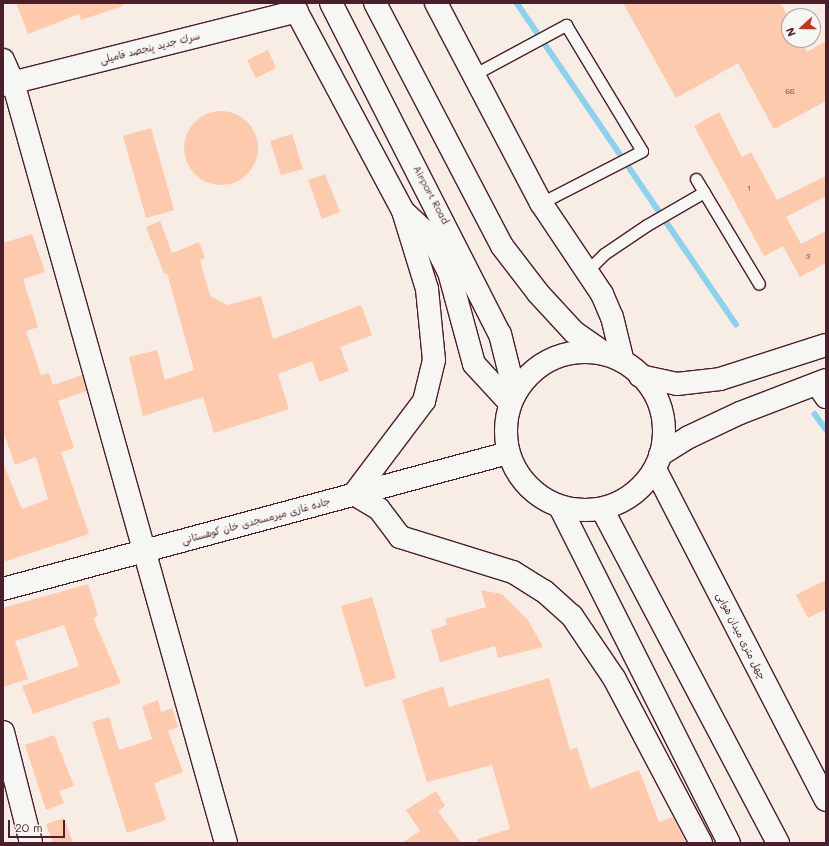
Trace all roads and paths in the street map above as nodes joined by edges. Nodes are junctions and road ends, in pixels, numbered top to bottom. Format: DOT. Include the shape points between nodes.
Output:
graph roads {
  1 [pos="330,3"];
  2 [pos="375,3"];
  3 [pos="436,3"];
  4 [pos="295,7"];
  5 [pos="3,60"];
  6 [pos="473,75"];
  7 [pos="8,84"];
  8 [pos="696,179"];
  9 [pos="704,192"];
  10 [pos="540,203"];
  11 [pos="403,212"];
  12 [pos="587,271"];
  13 [pos="758,284"];
  14 [pos="826,346"];
  15 [pos="616,359"];
  16 [pos="640,376"];
  17 [pos="823,387"];
  18 [pos="513,398"];
  19 [pos="508,453"];
  20 [pos="658,463"];
  21 [pos="354,494"];
  22 [pos="560,507"];
  23 [pos="602,509"];
  24 [pos="145,550"];
  25 [pos="3,588"];
  26 [pos="3,732"];
  27 [pos="826,800"];
  28 [pos="31,843"];
  29 [pos="226,843"];
  30 [pos="701,843"];
  31 [pos="729,843"];
  32 [pos="778,843"];
  1 -- 18 [label="street, Airport Road" via="500,334"];
  2 -- 15 [label="street" via="502,246 538,293 574,332"];
  3 -- 6 [label="street"];
  4 -- 7 [label="street, سرك جدید پنجصد فامیلی"];
  4 -- 11 [label="street"];
  5 -- 7 [label="street"];
  6 -- 10 [label="street"];
  6 -- 10 [label="lane" via="551,36 566,25 642,151"];
  7 -- 24 [label="street"];
  8 -- 9 [label="lane"];
  9 -- 12 [label="lane" via="604,254"];
  9 -- 13 [label="lane"];
  10 -- 12 [label="street"];
  11 -- 18 [label="street" via="431,237 449,272 474,364"];
  11 -- 21 [label="street" via="427,289 434,360 424,401"];
  12 -- 15 [label="street" via="612,316"];
  14 -- 16 [label="street" via="720,380 677,384"];
  15 -- 16 [label="street"];
  15 -- 18 [label="street" via="576,352 555,358 535,369"];
  16 -- 20 [label="street" via="653,392 661,412 663,434"];
  17 -- 20 [label="street" via="740,413 689,437"];
  18 -- 19 [label="street" via="505,428"];
  19 -- 21 [label="street, جاده غازی میرمسجدی خان کوهستانی"];
  19 -- 22 [label="street" via="519,477 538,495"];
  20 -- 23 [label="street" via="622,501"];
  20 -- 27 [label="street, چهل متری میدان هوایی"];
  21 -- 24 [label="street, جاده غازی میرمسجدی خان کوهستانی"];
  21 -- 30 [label="street" via="379,509 400,536 513,572 544,591 572,616 614,678"];
  22 -- 23 [label="street"];
  22 -- 31 [label="street"];
  23 -- 32 [label="street"];
  24 -- 25 [label="street, جاده غازی میرمسجدی خان کوهستانی"];
  24 -- 29 [label="street"];
  26 -- 28 [label="street"];
}
